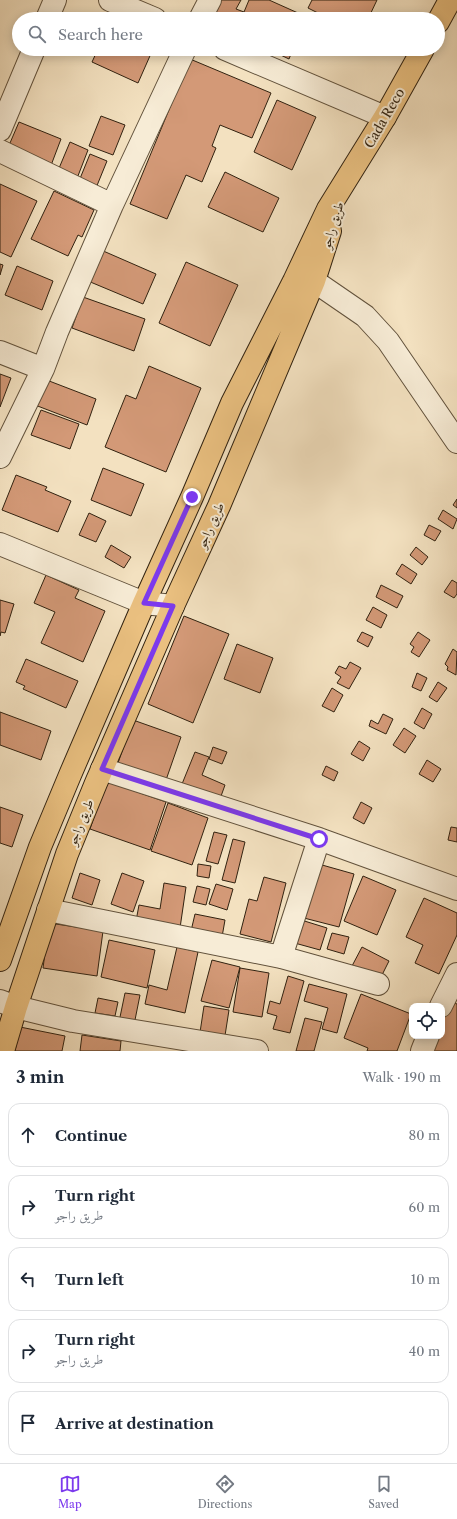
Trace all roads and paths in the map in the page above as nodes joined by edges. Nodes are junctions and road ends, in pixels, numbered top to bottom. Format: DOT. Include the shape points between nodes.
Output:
graph roads {
  1 [pos="55,0"];
  2 [pos="110,0"];
  3 [pos="210,0"];
  4 [pos="450,0"];
  5 [pos="50,12"];
  6 [pos="138,12"];
  7 [pos="204,12"];
  8 [pos="443,12"];
  9 [pos="31,56"];
  10 [pos="182,56"];
  11 [pos="242,56"];
  12 [pos="419,56"];
  13 [pos="386,117"];
  14 [pos="0,130"];
  15 [pos="0,151"];
  16 [pos="344,186"];
  17 [pos="112,205"];
  18 [pos="314,281"];
  19 [pos="0,352"];
  20 [pos="43,369"];
  21 [pos="457,442"];
  22 [pos="0,456"];
  23 [pos="0,544"];
  24 [pos="144,603"];
  25 [pos="173,606"];
  26 [pos="102,769"];
  27 [pos="319,839"];
  28 [pos="457,889"];
  29 [pos="48,910"];
  30 [pos="281,957"];
  31 [pos="0,960"];
  32 [pos="457,974"];
  33 [pos="378,984"];
  34 [pos="442,1003"];
  35 [pos="8,1004"];
  36 [pos="427,1039"];
  37 [pos="3,1051"];
  38 [pos="257,1051"];
  39 [pos="422,1051"];
  1 -- 5 [label="street"];
  2 -- 6 [label="street"];
  3 -- 7 [label="street"];
  4 -- 8 [label="main road"];
  9 -- 14 [label="street"];
  10 -- 17 [label="street"];
  11 -- 13 [label="street"];
  12 -- 13 [label="main road, Cada Reco"];
  13 -- 16 [label="main road, Cada Reco"];
  15 -- 17 [label="street"];
  16 -- 18 [label="main road, طريق راجو"];
  16 -- 24 [label="main road, طريق راجو" via="328,209 232,403"];
  17 -- 20 [label="street"];
  18 -- 21 [label="street" via="364,316 388,341"];
  18 -- 25 [label="main road, طريق راجو" via="219,506"];
  19 -- 20 [label="street"];
  20 -- 22 [label="street"];
  23 -- 24 [label="street"];
  24 -- 25 [label="street"];
  24 -- 31 [label="main road, طريق راجو" via="40,847"];
  25 -- 26 [label="main road, طريق راجو"];
  26 -- 27 [label="street"];
  26 -- 29 [label="main road, طريق راجو" via="67,854"];
  27 -- 28 [label="street"];
  27 -- 30 [label="street"];
  29 -- 30 [label="street"];
  29 -- 35 [label="main road, طريق راجو"];
  30 -- 33 [label="street"];
  32 -- 34 [label="street"];
  35 -- 37 [label="main road, طريق راجو"];
  35 -- 38 [label="street" via="110,1028"];
  36 -- 39 [label="street"];
}
